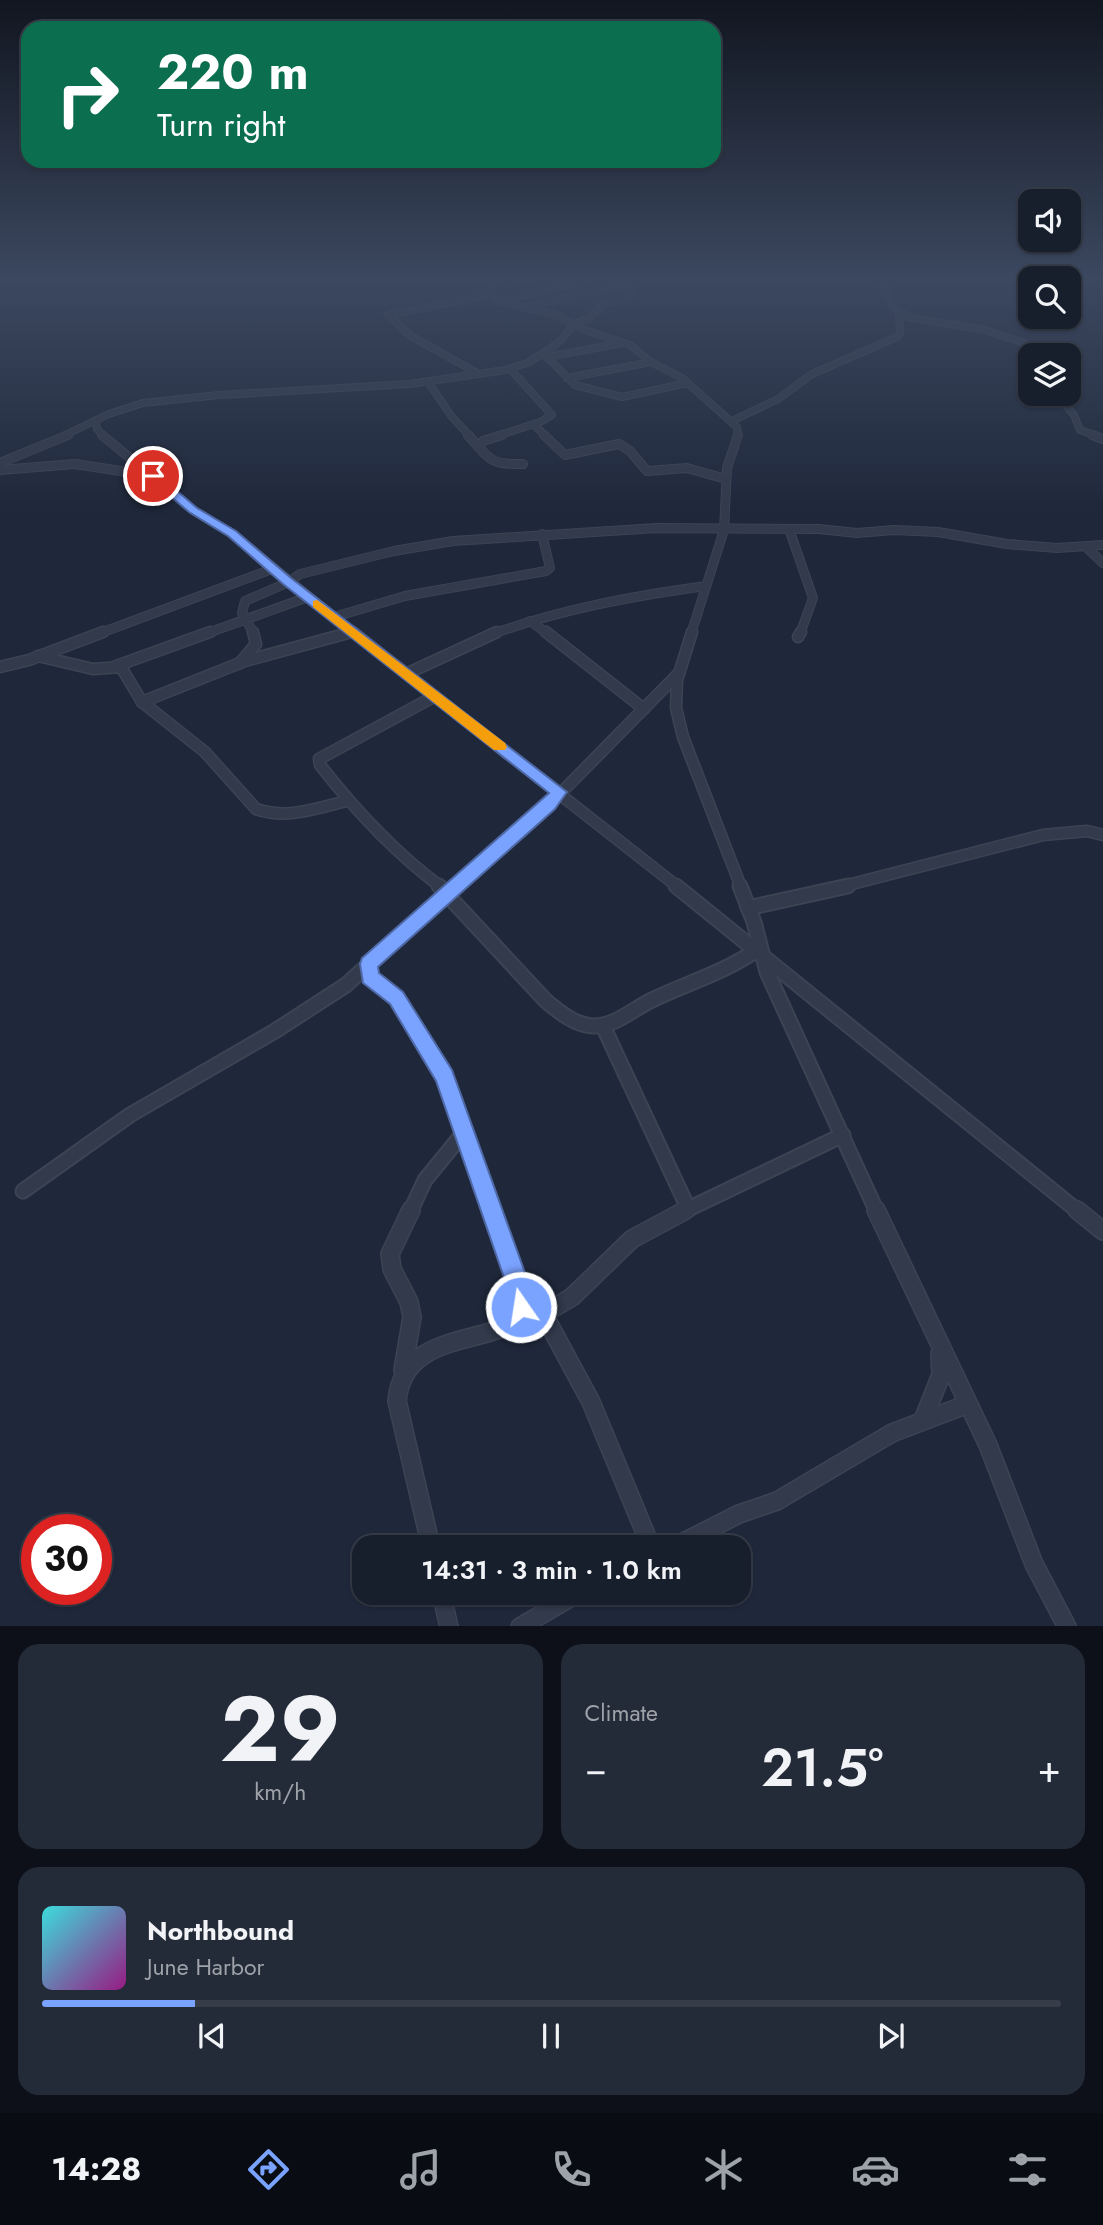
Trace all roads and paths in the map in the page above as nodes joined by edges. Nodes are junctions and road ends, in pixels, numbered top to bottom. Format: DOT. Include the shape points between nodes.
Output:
graph roads {
  1 [pos="449,357"];
  2 [pos="540,357"];
  3 [pos="547,357"];
  4 [pos="645,357"];
  5 [pos="851,357"];
  6 [pos="651,362"];
  7 [pos="515,367"];
  8 [pos="480,374"];
  9 [pos="567,378"];
  10 [pos="428,382"];
  11 [pos="688,383"];
  12 [pos="1066,406"];
  13 [pos="96,420"];
  14 [pos="732,421"];
  15 [pos="533,424"];
  16 [pos="1103,439"];
  17 [pos="478,447"];
  18 [pos="0,463"];
  19 [pos="523,464"];
  20 [pos="0,470"];
  21 [pos="153,476"];
  22 [pos="726,479"];
  23 [pos="789,529"];
  24 [pos="724,530"];
  25 [pos="542,534"];
  26 [pos="1103,545"];
  27 [pos="1087,548"];
  28 [pos="1103,563"];
  29 [pos="272,569"];
  30 [pos="289,582"];
  31 [pos="706,586"];
  32 [pos="308,597"];
  33 [pos="334,617"];
  34 [pos="244,620"];
  35 [pos="530,621"];
  36 [pos="353,632"];
  37 [pos="798,636"];
  38 [pos="38,656"];
  39 [pos="240,663"];
  40 [pos="0,667"];
  41 [pos="116,667"];
  42 [pos="680,672"];
  43 [pos="406,674"];
  44 [pos="435,696"];
  45 [pos="142,702"];
  46 [pos="644,709"];
  47 [pos="559,792"];
  48 [pos="347,801"];
  49 [pos="1103,835"];
  50 [pos="447,892"];
  51 [pos="748,908"];
  52 [pos="758,954"];
  53 [pos="369,964"];
  54 [pos="603,1026"];
  55 [pos="465,1131"];
  56 [pos="843,1135"];
  57 [pos="23,1191"];
  58 [pos="688,1208"];
  59 [pos="1103,1231"];
  60 [pos="543,1313"];
  61 [pos="509,1326"];
  62 [pos="937,1340"];
  63 [pos="403,1371"];
  64 [pos="968,1404"];
  65 [pos="923,1420"];
  66 [pos="428,1535"];
  67 [pos="646,1535"];
  68 [pos="698,1535"];
  69 [pos="445,1605"];
  70 [pos="557,1605"];
  71 [pos="449,1626"];
  72 [pos="520,1626"];
  73 [pos="1067,1626"];
  1 -- 8 [label="street"];
  2 -- 7 [label="street"];
  3 -- 9 [label="street"];
  4 -- 6 [label="street"];
  5 -- 14 [label="street" via="812,374 778,399"];
  6 -- 9 [label="street"];
  6 -- 11 [label="street"];
  7 -- 8 [label="street"];
  7 -- 15 [label="street" via="513,372 552,413"];
  8 -- 10 [label="street"];
  9 -- 11 [label="street" via="578,386 624,397"];
  10 -- 13 [label="street" via="155,402"];
  10 -- 17 [label="street"];
  11 -- 14 [label="street"];
  12 -- 16 [label="street" via="1080,430"];
  13 -- 18 [label="street"];
  13 -- 21 [label="street" via="108,441"];
  14 -- 22 [label="street" via="738,437"];
  15 -- 17 [label="street"];
  15 -- 22 [label="street" via="565,455 619,444 648,471 693,469"];
  17 -- 19 [label="street" via="496,464"];
  20 -- 21 [label="street" via="75,464"];
  21 -- 29 [label="street"];
  22 -- 24 [label="street"];
  23 -- 24 [label="street"];
  23 -- 27 [label="street" via="937,532 1023,546"];
  23 -- 37 [label="street" via="813,598"];
  24 -- 25 [label="street"];
  24 -- 31 [label="street"];
  25 -- 30 [label="street" via="423,545 305,573"];
  25 -- 33 [label="street" via="549,564 545,571 405,597"];
  26 -- 27 [label="street"];
  27 -- 28 [label="street"];
  29 -- 30 [label="street"];
  29 -- 38 [label="street"];
  30 -- 32 [label="street"];
  30 -- 34 [label="street" via="245,601 241,608"];
  31 -- 35 [label="street" via="630,596"];
  31 -- 42 [label="street"];
  32 -- 33 [label="street"];
  32 -- 34 [label="street"];
  33 -- 36 [label="street"];
  34 -- 39 [label="street" via="256,644"];
  34 -- 41 [label="street"];
  35 -- 43 [label="street" via="478,639"];
  35 -- 46 [label="street"];
  36 -- 39 [label="street"];
  36 -- 43 [label="street"];
  38 -- 40 [label="street"];
  38 -- 41 [label="street" via="99,670"];
  39 -- 45 [label="street"];
  41 -- 45 [label="street" via="124,670"];
  42 -- 46 [label="street"];
  42 -- 51 [label="street" via="675,694 683,737"];
  43 -- 44 [label="street"];
  44 -- 47 [label="street"];
  44 -- 48 [label="street" via="319,759 324,773"];
  45 -- 48 [label="street" via="205,752 266,814"];
  46 -- 47 [label="street"];
  47 -- 50 [label="street"];
  47 -- 52 [label="street"];
  48 -- 50 [label="street" via="413,866"];
  49 -- 51 [label="street" via="1078,831 1022,840 946,863"];
  50 -- 53 [label="street"];
  50 -- 54 [label="street" via="546,1001 572,1020"];
  51 -- 52 [label="street"];
  52 -- 54 [label="street"];
  52 -- 56 [label="street"];
  52 -- 59 [label="street"];
  53 -- 55 [label="street" via="370,977 397,998 433,1056"];
  53 -- 57 [label="street" via="329,997 113,1126"];
  54 -- 58 [label="street"];
  55 -- 61 [label="street" via="520,1292 521,1307"];
  55 -- 63 [label="street" via="425,1180 390,1254 393,1273 412,1314"];
  56 -- 58 [label="street"];
  56 -- 62 [label="street"];
  58 -- 60 [label="street" via="626,1244 573,1296"];
  60 -- 61 [label="street"];
  60 -- 67 [label="street" via="591,1402"];
  61 -- 63 [label="street" via="446,1344"];
  62 -- 64 [label="street"];
  62 -- 65 [label="street" via="941,1375"];
  63 -- 66 [label="street" via="396,1388 397,1401"];
  64 -- 65 [label="street"];
  64 -- 73 [label="street" via="1034,1564"];
  65 -- 68 [label="street" via="777,1501"];
  69 -- 71 [label="street"];
  70 -- 72 [label="street"];
}
